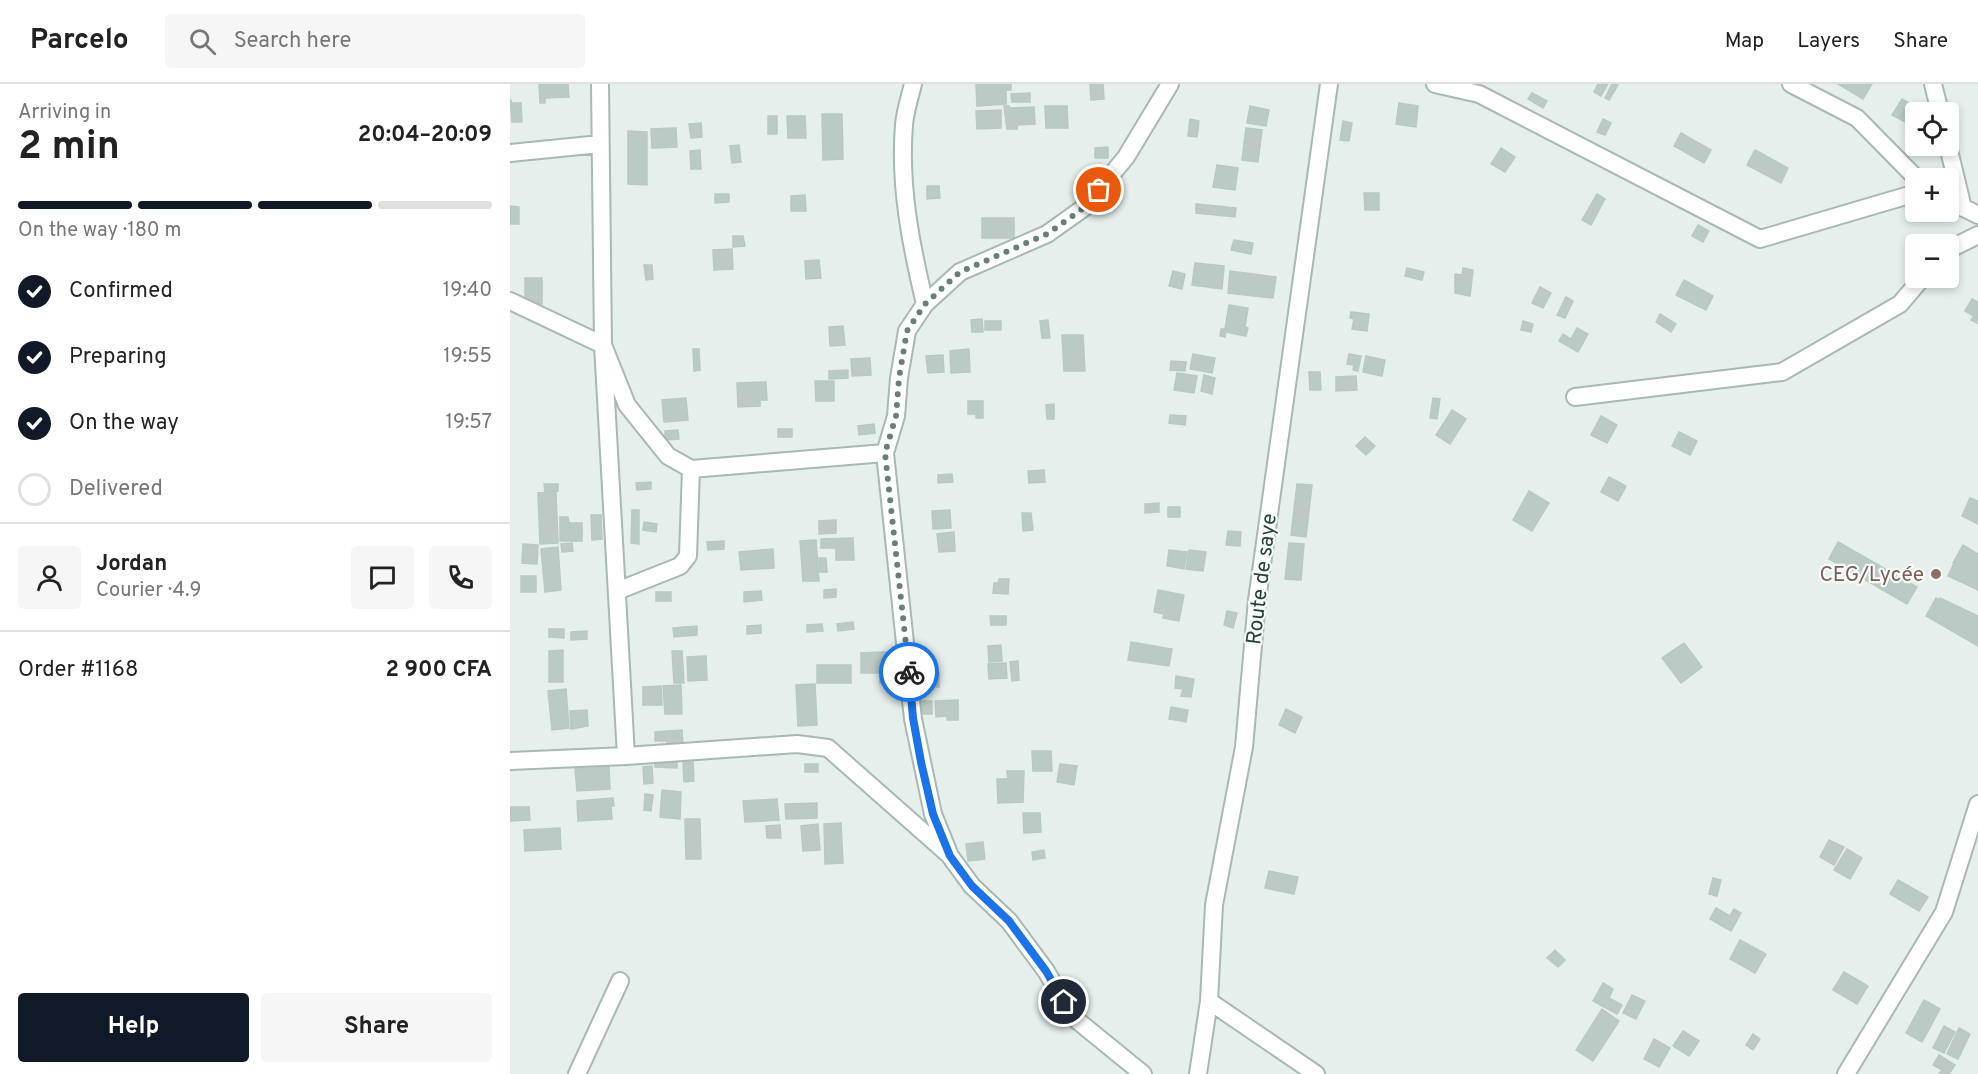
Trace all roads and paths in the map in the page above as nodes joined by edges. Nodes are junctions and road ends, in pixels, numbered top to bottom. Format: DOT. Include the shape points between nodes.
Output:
graph roads {
  1 [pos="600,84"];
  2 [pos="913,84"];
  3 [pos="1170,84"];
  4 [pos="1329,84"];
  5 [pos="1435,84"];
  6 [pos="1791,84"];
  7 [pos="1934,84"];
  8 [pos="1938,102"];
  9 [pos="600,144"];
  10 [pos="510,153"];
  11 [pos="1906,168"];
  12 [pos="1905,196"];
  13 [pos="1959,206"];
  14 [pos="1978,215"];
  15 [pos="1978,235"];
  16 [pos="1959,244"];
  17 [pos="1914,288"];
  18 [pos="510,301"];
  19 [pos="925,304"];
  20 [pos="603,345"];
  21 [pos="1575,397"];
  22 [pos="885,453"];
  23 [pos="691,469"];
  24 [pos="617,591"];
  25 [pos="626,756"];
  26 [pos="510,762"];
  27 [pos="1978,804"];
  28 [pos="950,856"];
  29 [pos="620,981"];
  30 [pos="1209,1001"];
  31 [pos="577,1074"];
  32 [pos="1143,1074"];
  33 [pos="1198,1074"];
  34 [pos="1317,1074"];
  35 [pos="1846,1074"];
  1 -- 9 [label="street"];
  2 -- 19 [label="street" via="904,123 903,191"];
  3 -- 19 [label="street" via="1126,157 1085,207 1047,234 960,272"];
  4 -- 30 [label="street, Route de saye" via="1257,600 1244,747 1214,905"];
  5 -- 12 [label="street" via="1479,94 1760,239"];
  6 -- 11 [label="street" via="1857,118"];
  7 -- 8 [label="street"];
  9 -- 10 [label="street"];
  9 -- 20 [label="street"];
  13 -- 14 [label="street"];
  15 -- 16 [label="street"];
  17 -- 21 [label="street" via="1900,304 1782,372"];
  18 -- 20 [label="street"];
  19 -- 22 [label="street" via="907,331 896,416"];
  20 -- 23 [label="street" via="627,405 668,456"];
  20 -- 24 [label="street"];
  22 -- 23 [label="street"];
  22 -- 28 [label="street" via="913,718 933,814"];
  23 -- 24 [label="street" via="688,556 680,566"];
  24 -- 25 [label="street"];
  25 -- 26 [label="street"];
  25 -- 28 [label="street" via="797,744 828,748"];
  27 -- 35 [label="street" via="1944,912"];
  28 -- 32 [label="street" via="972,886 1009,921 1046,971 1073,1017"];
  29 -- 31 [label="street"];
  30 -- 33 [label="street, Route de saye"];
  30 -- 34 [label="street"];
}
